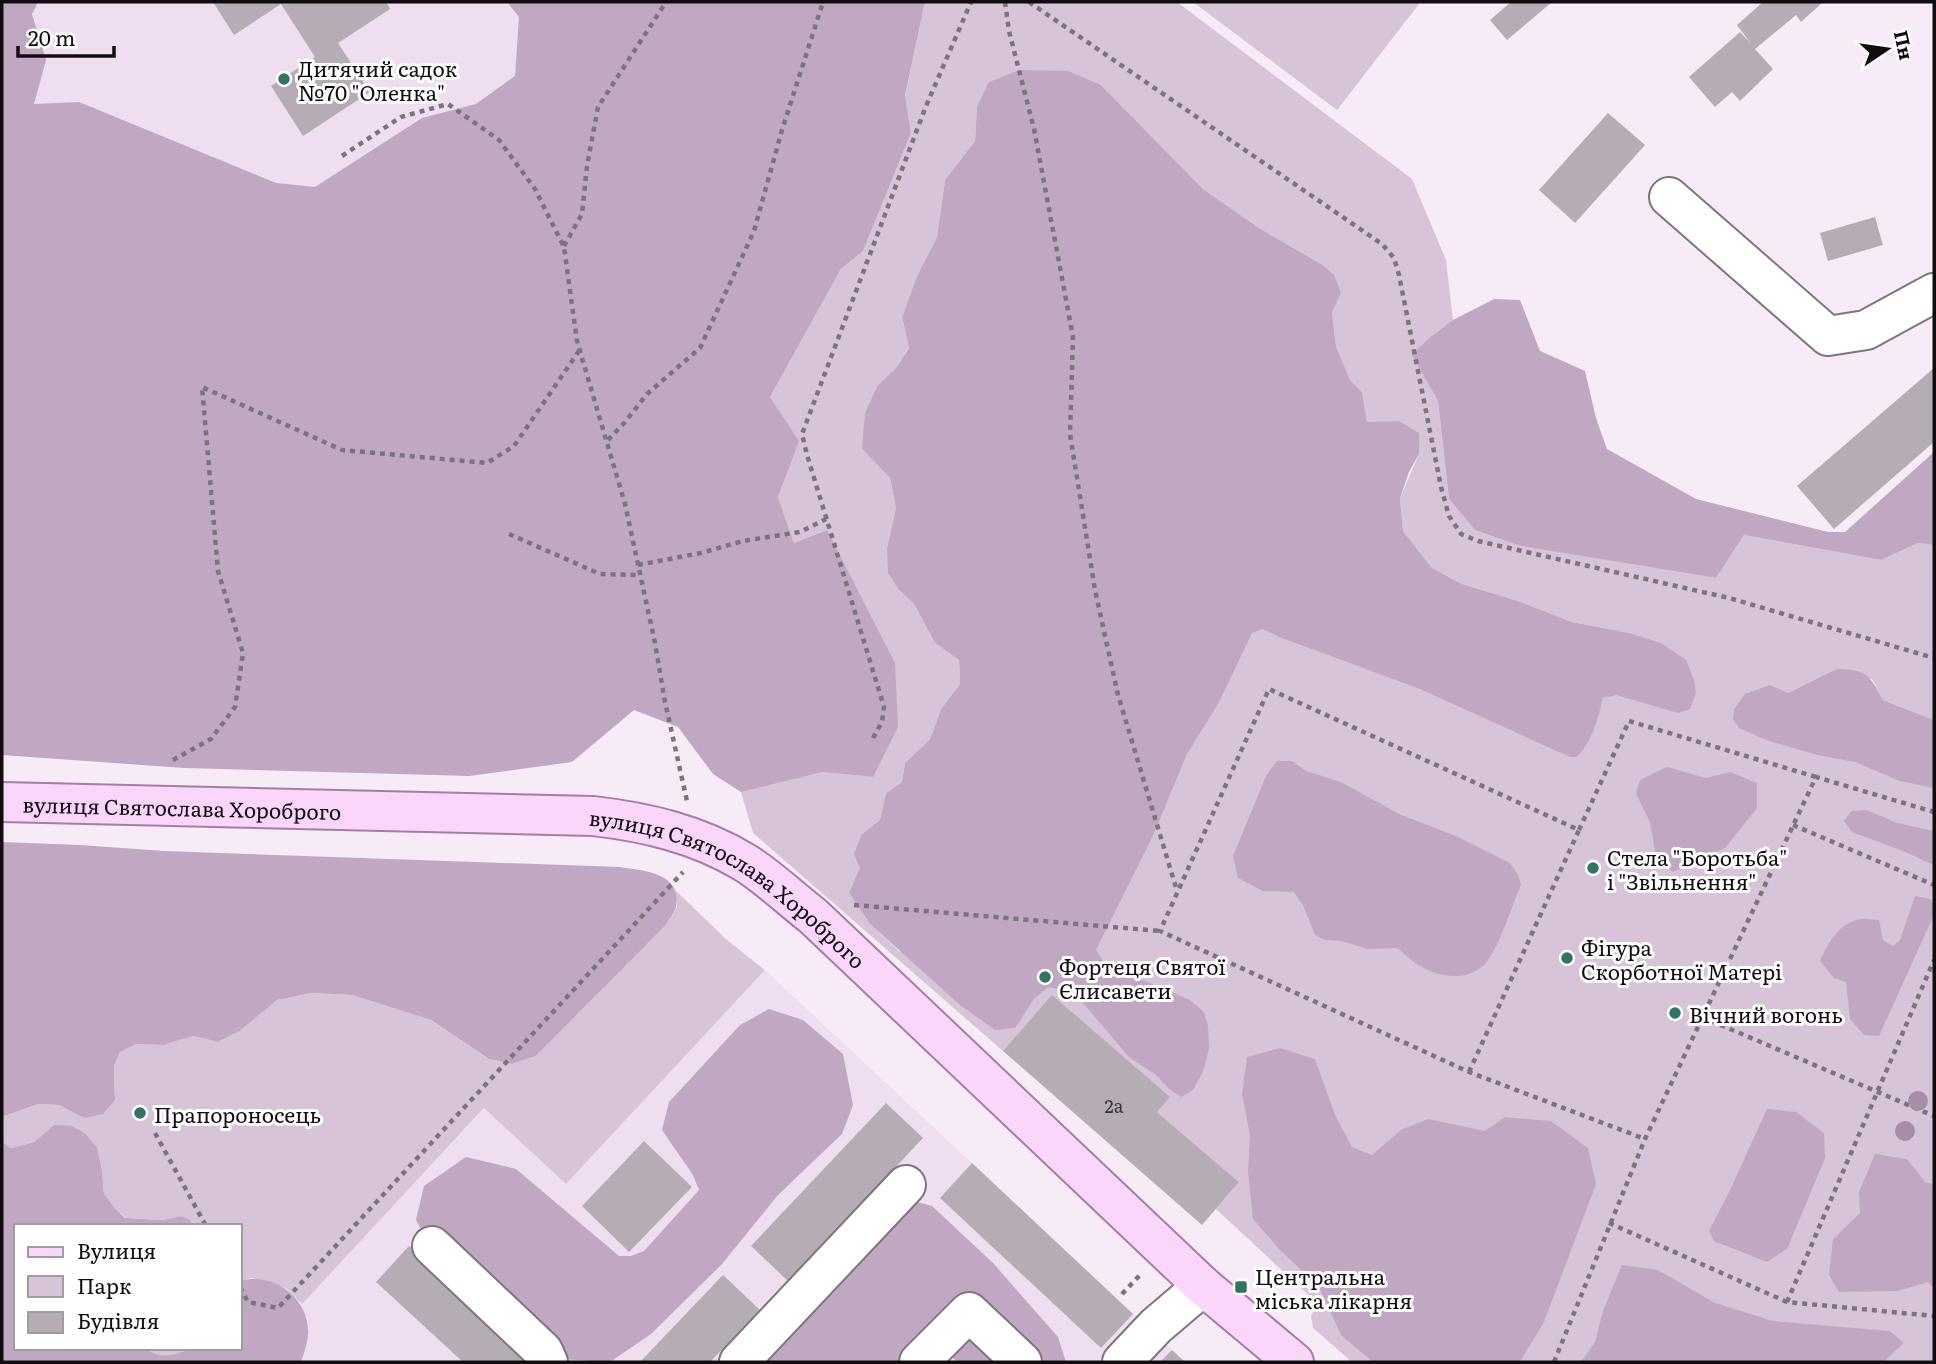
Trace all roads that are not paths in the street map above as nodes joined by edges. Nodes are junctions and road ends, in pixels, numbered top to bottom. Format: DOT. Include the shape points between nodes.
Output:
graph roads {
  1 [pos="1669,197"];
  2 [pos="1934,293"];
  3 [pos="2,802"];
  4 [pos="906,1185"];
  5 [pos="432,1246"];
  6 [pos="1203,1286"];
  7 [pos="548,1362"];
  8 [pos="739,1362"];
  9 [pos="919,1362"];
  10 [pos="1022,1362"];
  11 [pos="1122,1362"];
  12 [pos="1294,1362"];
  1 -- 2 [label="lane" via="1828,336 1866,330"];
  3 -- 6 [label="main road, вулиця Святослава Хороброго" via="593,816 674,830 746,863 813,916"];
  4 -- 8 [label="lane"];
  5 -- 7 [label="lane" via="542,1351"];
  6 -- 11 [label="lane"];
  6 -- 12 [label="main road, вулиця Святослава Хороброго"];
  9 -- 10 [label="lane" via="969,1312"];
}
